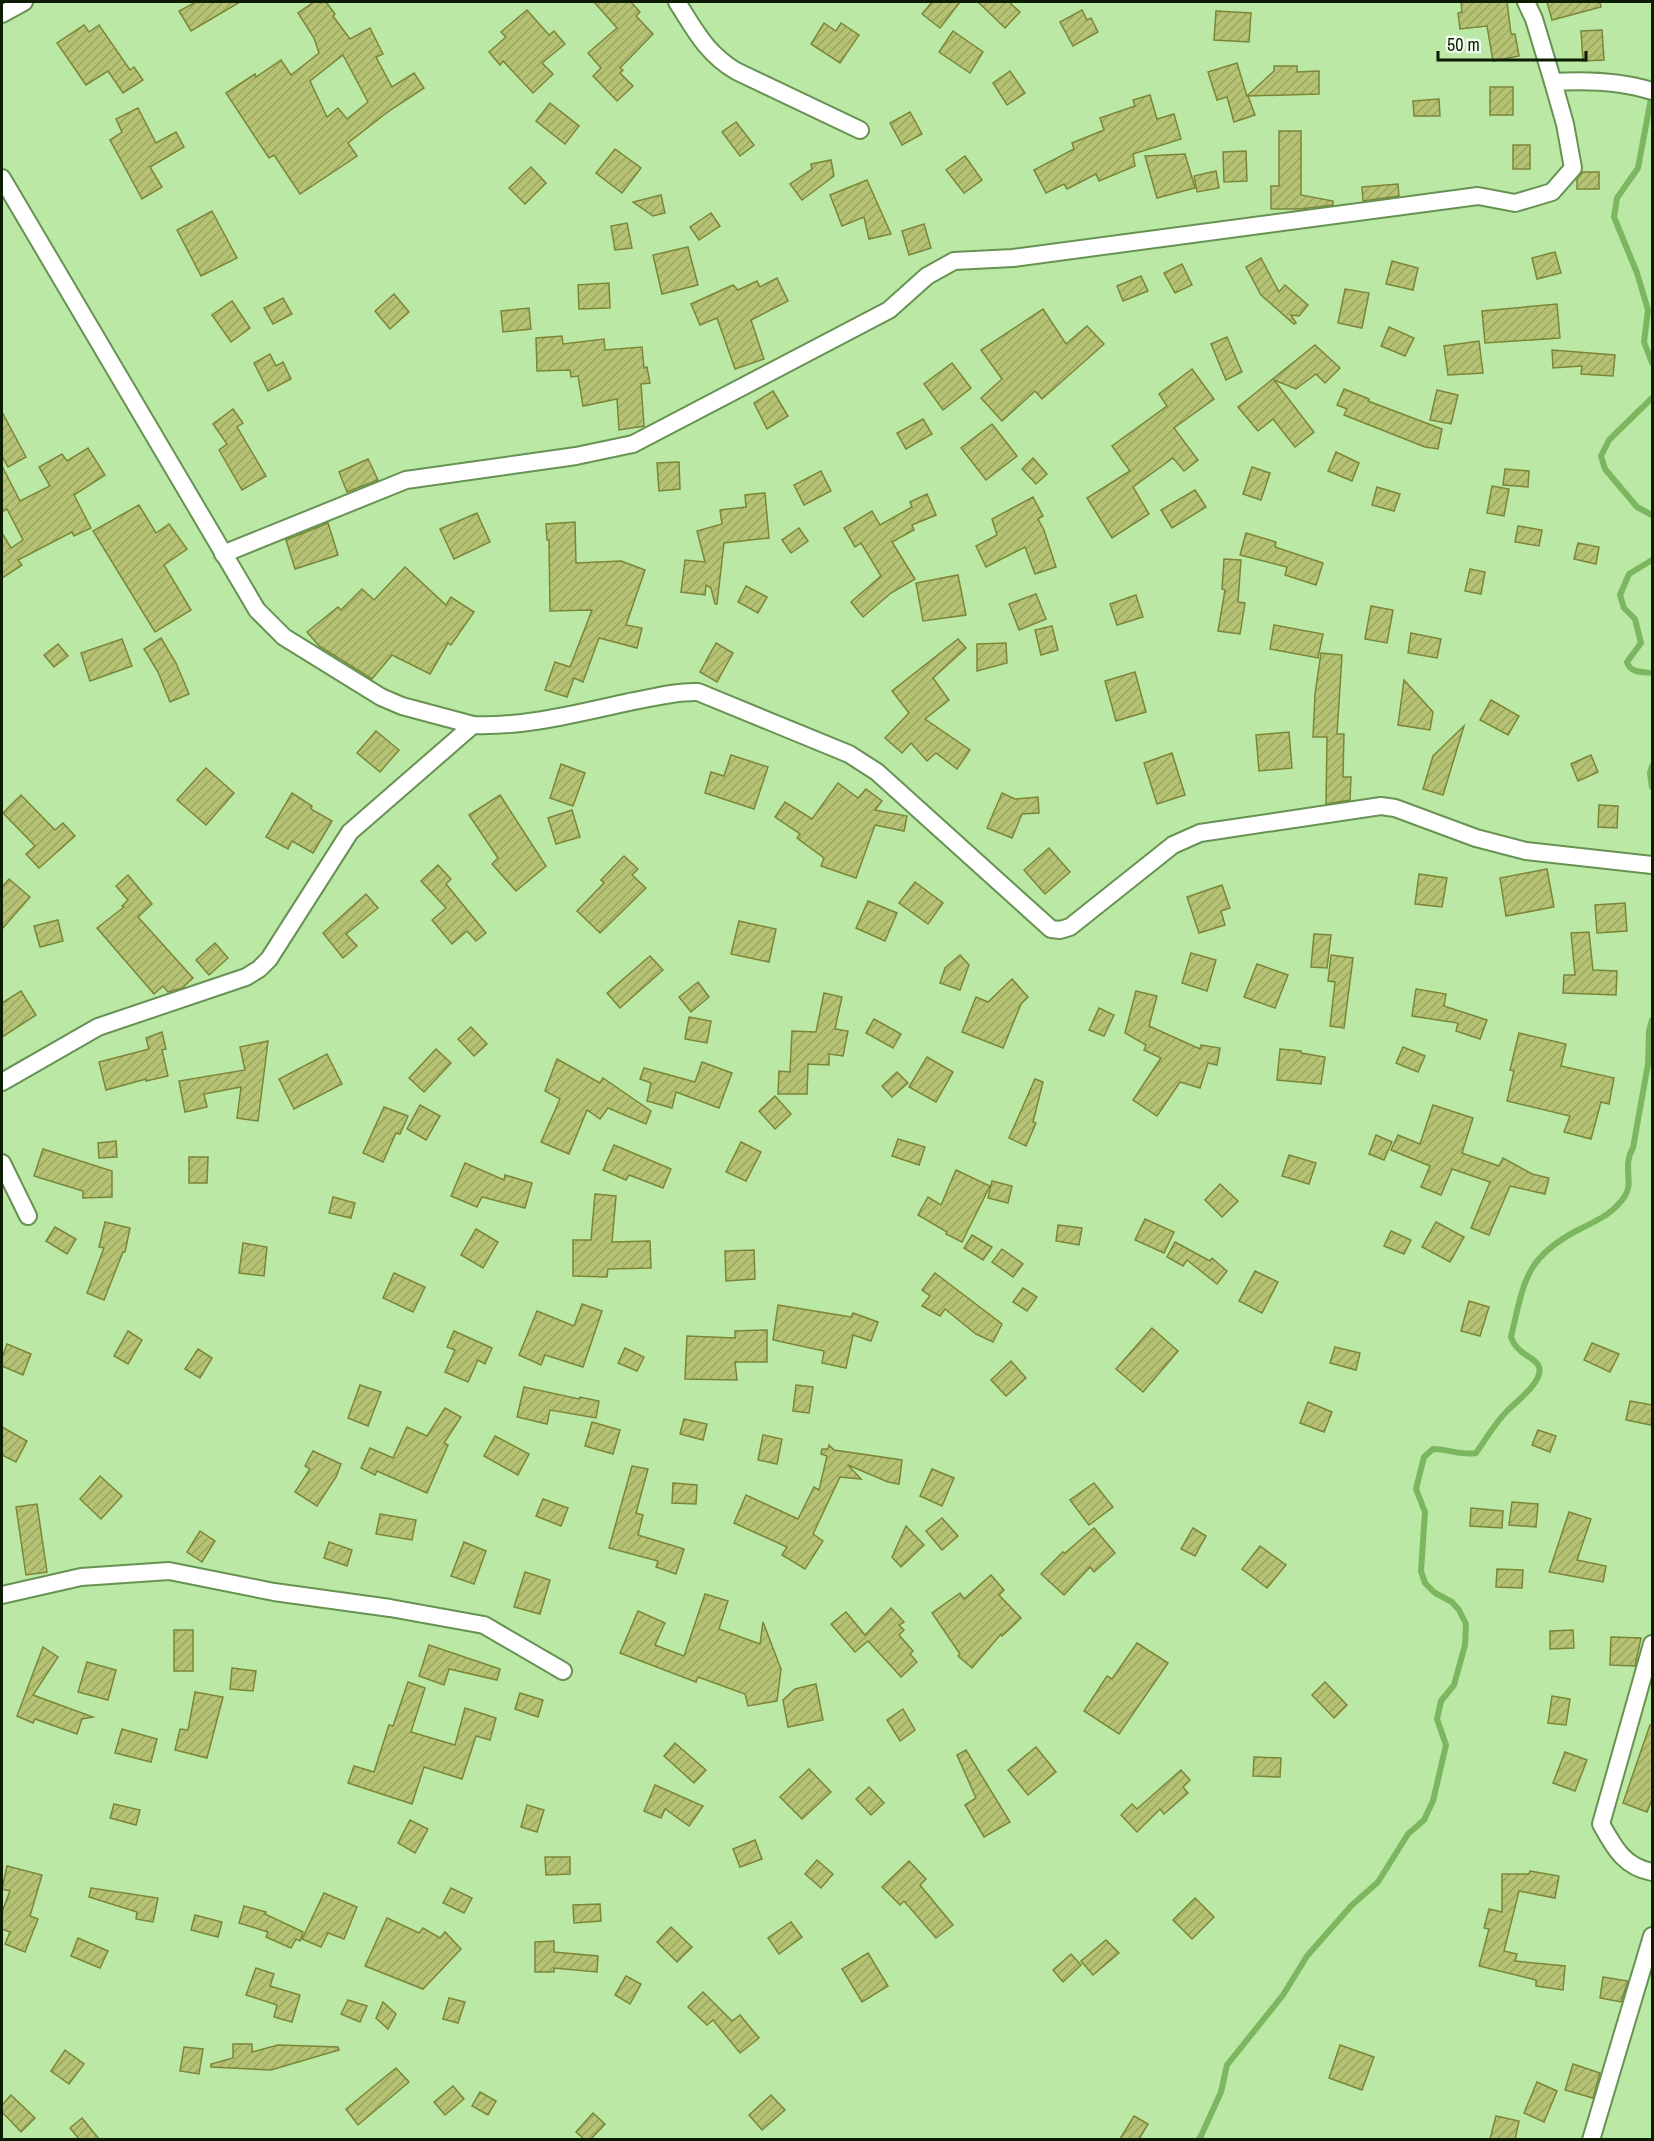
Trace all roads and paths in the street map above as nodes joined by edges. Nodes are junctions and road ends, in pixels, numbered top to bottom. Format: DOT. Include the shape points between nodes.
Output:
graph roads {
  1 [pos="24,2"];
  2 [pos="677,2"];
  3 [pos="1526,2"];
  4 [pos="2,14"];
  5 [pos="1553,82"];
  6 [pos="1646,89"];
  7 [pos="860,130"];
  8 [pos="2,178"];
  9 [pos="224,554"];
  10 [pos="473,725"];
  11 [pos="1653,866"];
  12 [pos="2,1082"];
  13 [pos="2,1163"];
  14 [pos="28,1216"];
  15 [pos="2,1595"];
  16 [pos="1653,1644"];
  17 [pos="563,1671"];
  18 [pos="1653,1872"];
  19 [pos="1653,1936"];
  20 [pos="1591,2139"];
  1 -- 4 [label="street"];
  2 -- 7 [label="street" via="720,61"];
  3 -- 5 [label="street"];
  5 -- 6 [label="street" via="1580,80"];
  5 -- 9 [label="street" via="1573,168 1552,192 1515,203 1478,196 1012,258 954,261 927,276 889,310 633,444 406,480"];
  8 -- 9 [label="street"];
  9 -- 10 [label="street" via="257,610 284,637 392,703"];
  10 -- 11 [label="street" via="532,722 673,693 698,692 862,761 1051,929 1071,927 1186,838 1381,806 1526,851"];
  10 -- 12 [label="street" via="350,832 259,969 246,977 98,1027"];
  13 -- 14 [label="street"];
  15 -- 17 [label="street" via="81,1577 169,1571 484,1625"];
  16 -- 18 [label="street" via="1601,1824 1617,1853 1641,1870"];
  19 -- 20 [label="street"];
}
